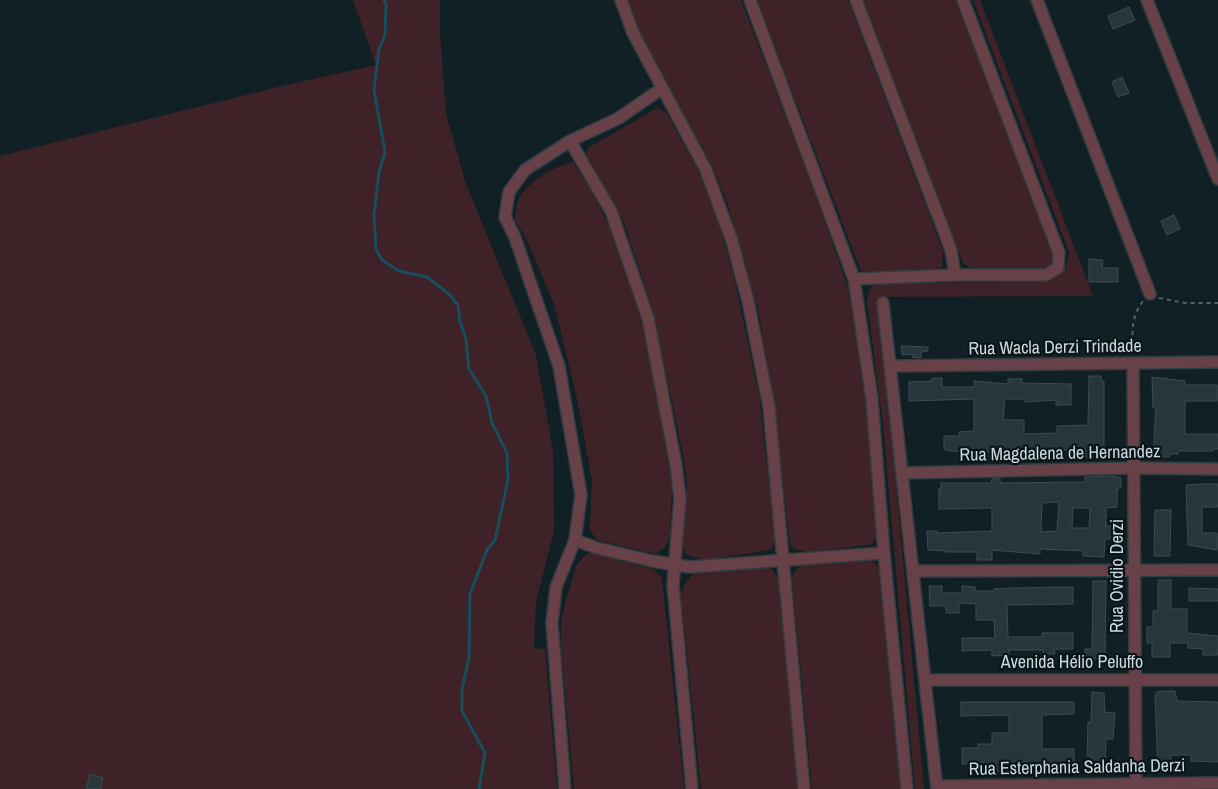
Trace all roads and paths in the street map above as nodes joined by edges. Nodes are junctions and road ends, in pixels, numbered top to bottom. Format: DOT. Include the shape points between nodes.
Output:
graph roads {
  1 [pos="621,0"];
  2 [pos="750,0"];
  3 [pos="856,0"];
  4 [pos="963,0"];
  5 [pos="1037,0"];
  6 [pos="1147,0"];
  7 [pos="661,89"];
  8 [pos="570,140"];
  9 [pos="1218,179"];
  10 [pos="955,275"];
  11 [pos="854,279"];
  12 [pos="1150,294"];
  13 [pos="883,303"];
  14 [pos="1218,303"];
  15 [pos="1218,362"];
  16 [pos="1133,364"];
  17 [pos="892,366"];
  18 [pos="1134,468"];
  19 [pos="1218,469"];
  20 [pos="903,472"];
  21 [pos="575,540"];
  22 [pos="884,552"];
  23 [pos="784,559"];
  24 [pos="673,565"];
  25 [pos="1218,570"];
  26 [pos="914,571"];
  27 [pos="1135,571"];
  28 [pos="926,680"];
  29 [pos="1136,680"];
  30 [pos="1218,680"];
  31 [pos="1218,783"];
  32 [pos="1136,786"];
  33 [pos="937,788"];
  34 [pos="565,789"];
  35 [pos="692,789"];
  36 [pos="804,789"];
  37 [pos="907,789"];
  1 -- 7 [label="street" via="633,33"];
  2 -- 11 [label="street"];
  3 -- 10 [label="street" via="951,250"];
  4 -- 10 [label="street" via="1059,253 1058,268 1046,275"];
  5 -- 12 [label="street"];
  6 -- 9 [label="street"];
  7 -- 8 [label="street" via="619,118"];
  7 -- 23 [label="street" via="706,170 732,241 765,382"];
  8 -- 21 [label="street" via="525,170 509,192 505,217 559,366 581,495"];
  8 -- 24 [label="street" via="611,211 648,318 680,498"];
  10 -- 11 [label="street"];
  11 -- 22 [label="street" via="872,399"];
  12 -- 14 [label="path" via="1184,303"];
  12 -- 16 [label="path" via="1135,312 1132,324"];
  13 -- 17 [label="street"];
  15 -- 16 [label="street, Rua Wacla Derzi Trindade"];
  16 -- 17 [label="street, Rua Wacla Derzi Trindade"];
  16 -- 18 [label="street, Rua Ovidio Derzi"];
  17 -- 20 [label="street"];
  18 -- 19 [label="street, Rua Magdalena de Hernandez"];
  18 -- 20 [label="street, Rua Magdalena de Hernandez"];
  18 -- 27 [label="street, Rua Ovidio Derzi"];
  20 -- 26 [label="street"];
  21 -- 24 [label="street"];
  21 -- 34 [label="street" via="556,587 552,623"];
  22 -- 23 [label="street"];
  22 -- 37 [label="street"];
  23 -- 24 [label="street"];
  23 -- 36 [label="street"];
  24 -- 35 [label="street"];
  25 -- 27 [label="street"];
  26 -- 27 [label="street"];
  26 -- 28 [label="street"];
  27 -- 29 [label="street, Rua Ovidio Derzi"];
  28 -- 29 [label="street, Avenida Hélio Peluffo"];
  28 -- 33 [label="street"];
  29 -- 30 [label="street, Avenida Hélio Peluffo"];
  29 -- 32 [label="street, Rua Ovidio Derzi"];
  31 -- 32 [label="street, Rua Esterphania Saldanha Derzi"];
  32 -- 33 [label="street, Rua Esterphania Saldanha Derzi"];
}
